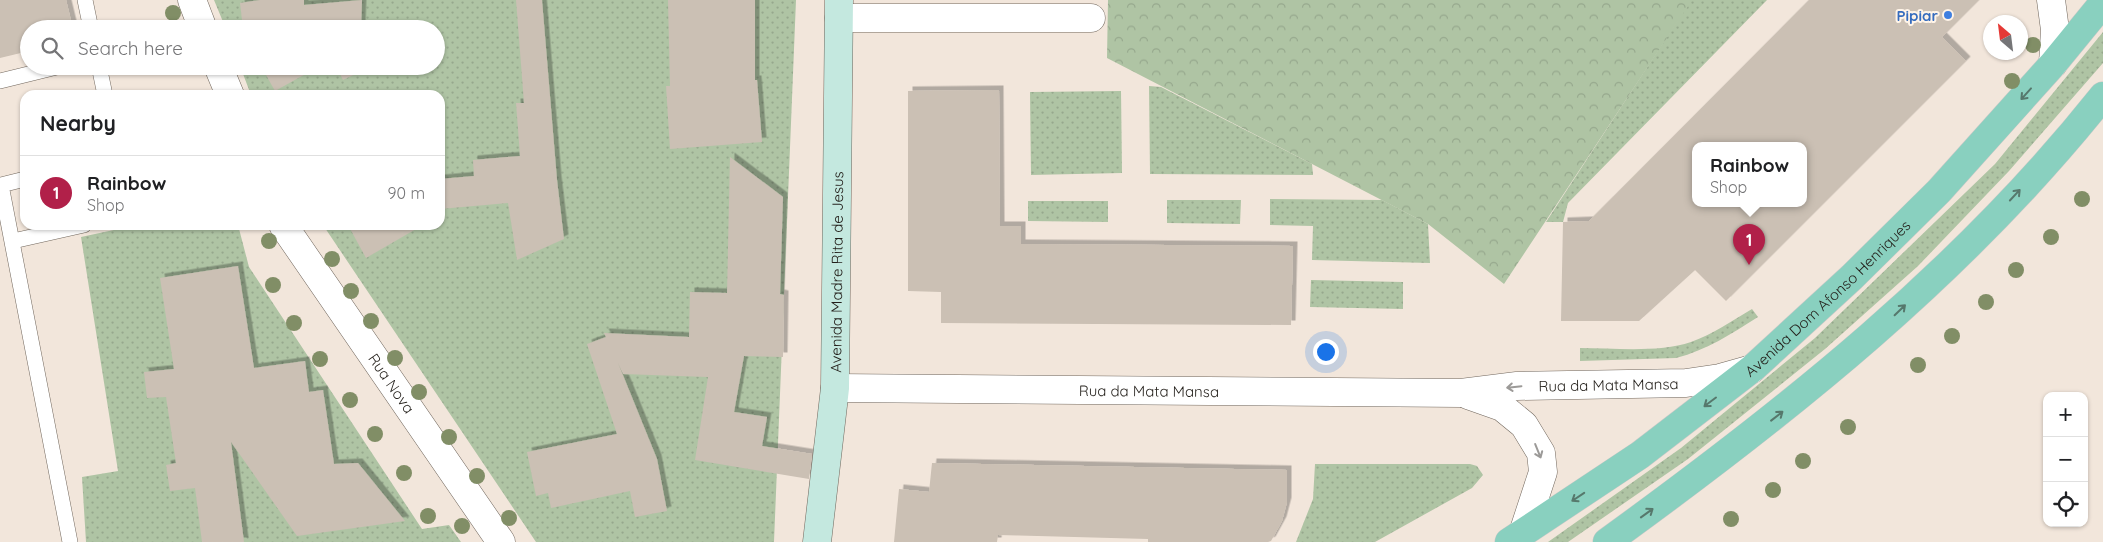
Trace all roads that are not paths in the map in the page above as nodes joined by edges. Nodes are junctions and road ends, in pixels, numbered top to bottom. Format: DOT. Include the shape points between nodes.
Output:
graph roads {
  1 [pos="86,0"];
  2 [pos="192,0"];
  3 [pos="2052,0"];
  4 [pos="2103,3"];
  5 [pos="839,9"];
  6 [pos="1091,18"];
  7 [pos="89,20"];
  8 [pos="200,20"];
  9 [pos="2053,64"];
  10 [pos="24,75"];
  11 [pos="101,75"];
  12 [pos="222,75"];
  13 [pos="0,81"];
  14 [pos="104,90"];
  15 [pos="228,90"];
  16 [pos="2103,96"];
  17 [pos="20,180"];
  18 [pos="62,230"];
  19 [pos="287,230"];
  20 [pos="13,241"];
  21 [pos="1753,368"];
  22 [pos="835,388"];
  23 [pos="1462,393"];
  24 [pos="1516,538"];
  25 [pos="70,542"];
  26 [pos="501,542"];
  27 [pos="817,542"];
  28 [pos="1607,542"];
  1 -- 7 [label="lane"];
  2 -- 8 [label="street"];
  3 -- 9 [label="street" via="2055,30"];
  4 -- 9 [label="main road, Avenida Dom Afonso Henriques"];
  5 -- 6 [label="street"];
  5 -- 22 [label="street, Avenida Madre Rita de Jesus"];
  9 -- 21 [label="main road, Avenida Dom Afonso Henriques, one-way" via="1939,190 1852,277"];
  10 -- 13 [label="lane"];
  11 -- 14 [label="lane"];
  12 -- 15 [label="street"];
  28 -- 16 [label="main road, one-way" via="1791,405 1887,323 1981,233"];
  17 -- 20 [label="lane" via="1,185"];
  18 -- 20 [label="lane"];
  19 -- 26 [label="street, Rua Nova"];
  20 -- 25 [label="lane"];
  21 -- 23 [label="street, Rua da Mata Mansa, one-way" via="1720,378 1686,383 1517,386"];
  21 -- 24 [label="main road, Avenida Dom Afonso Henriques, one-way" via="1640,455"];
  22 -- 23 [label="street, Rua da Mata Mansa"];
  22 -- 27 [label="street, Avenida Madre Rita de Jesus"];
  23 -- 24 [label="street, Rua da Mata Mansa, one-way" via="1502,407 1524,425 1541,453 1543,472 1538,491"];
}
